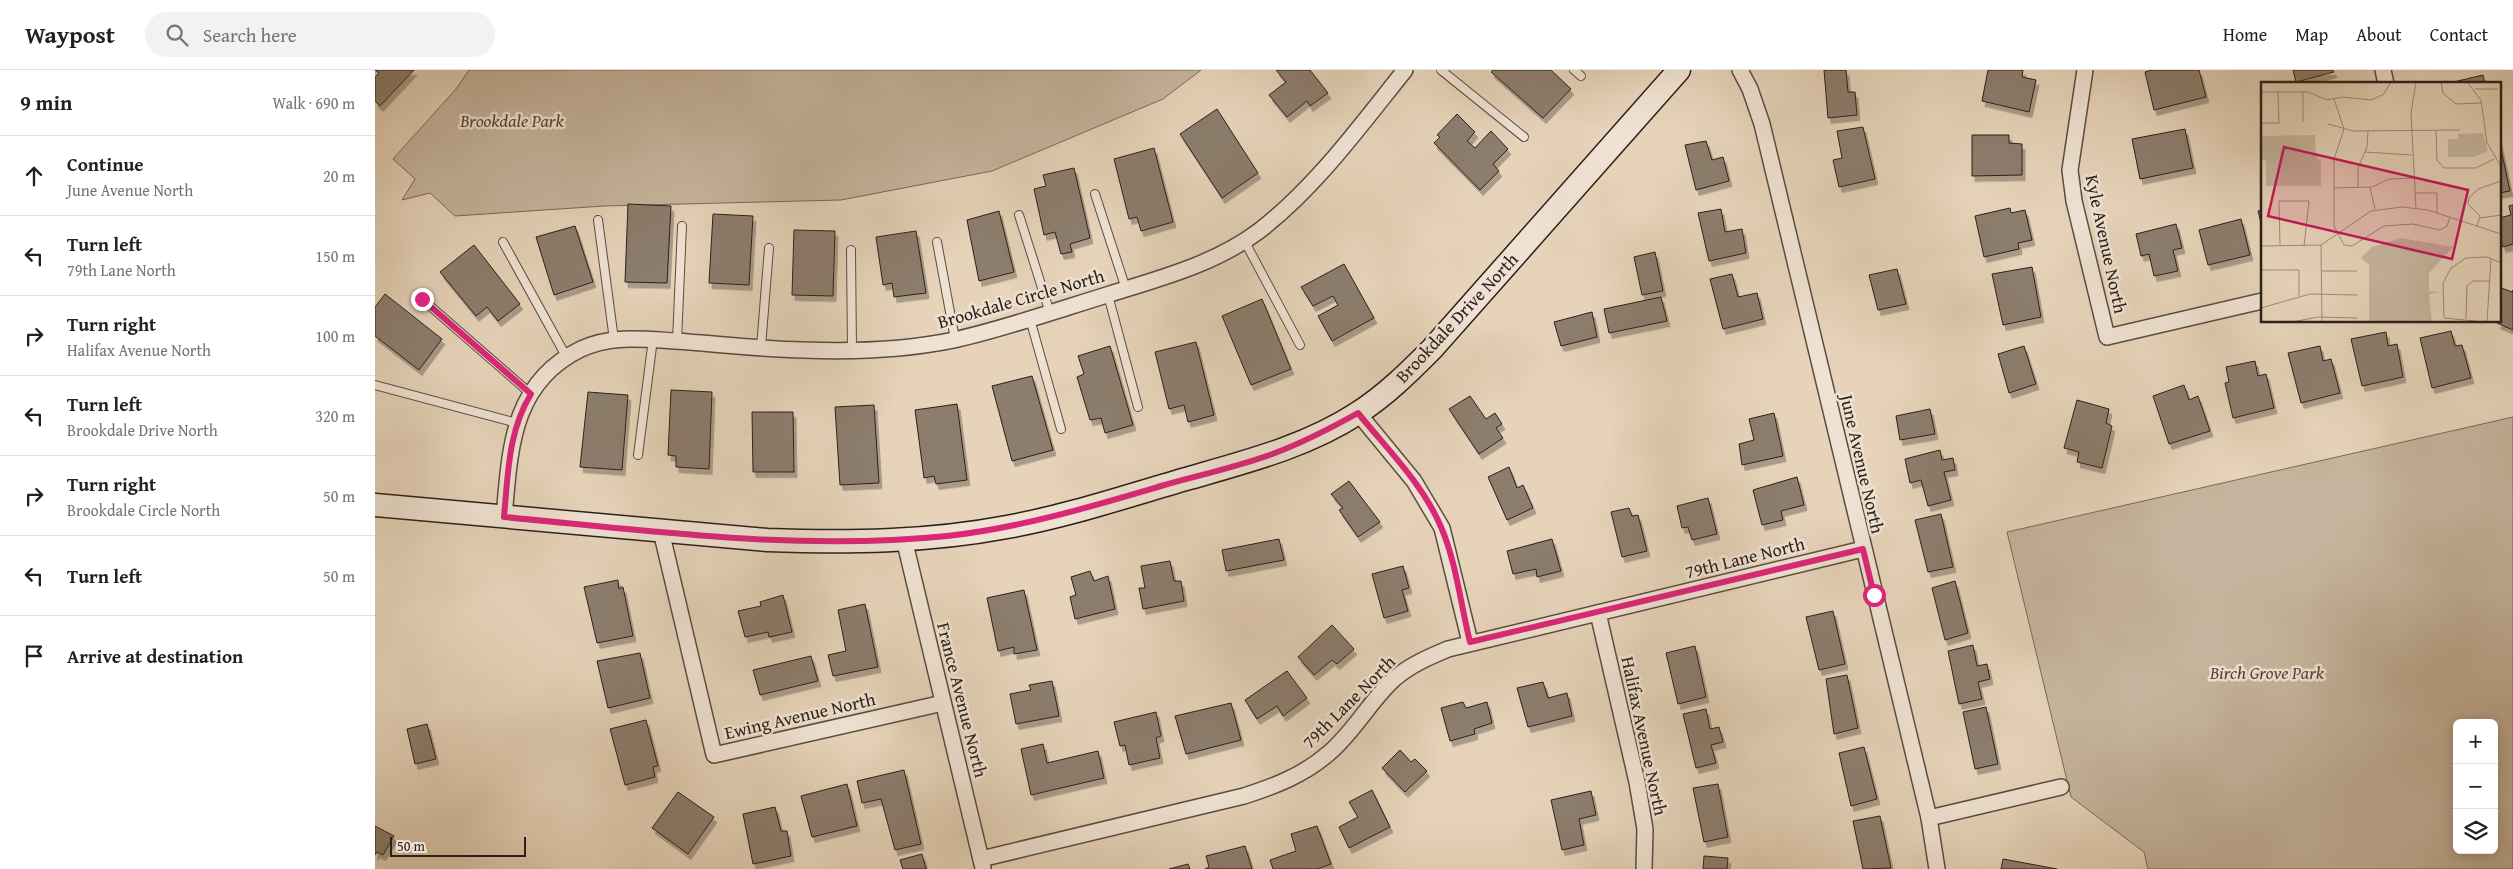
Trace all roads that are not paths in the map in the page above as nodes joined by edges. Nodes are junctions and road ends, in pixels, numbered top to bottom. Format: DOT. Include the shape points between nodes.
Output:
graph roads {
  1 [pos="1405,70"];
  2 [pos="1441,70"];
  3 [pos="1574,70"];
  4 [pos="1679,70"];
  5 [pos="1740,70"];
  6 [pos="2085,70"];
  7 [pos="1581,76"];
  8 [pos="1524,137"];
  9 [pos="1095,194"];
  10 [pos="1019,215"];
  11 [pos="597,220"];
  12 [pos="683,226"];
  13 [pos="1244,240"];
  14 [pos="503,242"];
  15 [pos="937,242"];
  16 [pos="769,248"];
  17 [pos="851,250"];
  18 [pos="1126,289"];
  19 [pos="1108,295"];
  20 [pos="422,299"];
  21 [pos="2261,301"];
  22 [pos="1050,313"];
  23 [pos="1030,319"];
  24 [pos="653,339"];
  25 [pos="955,339"];
  26 [pos="613,340"];
  27 [pos="677,341"];
  28 [pos="1300,344"];
  29 [pos="761,347"];
  30 [pos="851,351"];
  31 [pos="567,358"];
  32 [pos="375,385"];
  33 [pos="531,394"];
  34 [pos="1138,407"];
  35 [pos="1358,413"];
  36 [pos="517,423"];
  37 [pos="1061,429"];
  38 [pos="638,455"];
  39 [pos="375,505"];
  40 [pos="504,517"];
  41 [pos="661,532"];
  42 [pos="904,539"];
  43 [pos="1863,549"];
  44 [pos="1598,613"];
  45 [pos="1470,642"];
  46 [pos="943,703"];
  47 [pos="2061,787"];
  48 [pos="1929,818"];
  49 [pos="982,864"];
  50 [pos="1644,869"];
  51 [pos="1937,869"];
  1 -- 13 [label="street, Brookdale Circle North" via="1293,203"];
  2 -- 8 [label="lane"];
  3 -- 7 [label="lane"];
  4 -- 35 [label="street, Brookdale Drive North" via="1432,348 1398,382"];
  5 -- 43 [label="street, June Avenue North" via="1762,124"];
  6 -- 21 [label="street, Kyle Avenue North" via="2070,170 2074,202 2107,337"];
  9 -- 18 [label="lane"];
  10 -- 22 [label="lane"];
  11 -- 26 [label="lane"];
  12 -- 27 [label="lane"];
  13 -- 18 [label="street, Brookdale Circle North" via="1215,258"];
  13 -- 28 [label="lane"];
  14 -- 31 [label="lane"];
  15 -- 25 [label="lane"];
  16 -- 29 [label="lane"];
  17 -- 30 [label="lane"];
  18 -- 19 [label="street, Brookdale Circle North"];
  19 -- 22 [label="street, Brookdale Circle North"];
  19 -- 34 [label="lane"];
  20 -- 33 [label="lane"];
  22 -- 23 [label="street, Brookdale Circle North"];
  23 -- 25 [label="street, Brookdale Circle North"];
  23 -- 37 [label="lane"];
  24 -- 26 [label="street, Brookdale Circle North"];
  24 -- 27 [label="street, Brookdale Circle North"];
  24 -- 38 [label="lane"];
  25 -- 30 [label="street, Brookdale Circle North"];
  26 -- 31 [label="street, Brookdale Circle North" via="582,349"];
  27 -- 29 [label="street, Brookdale Circle North"];
  29 -- 30 [label="street, Brookdale Circle North"];
  31 -- 33 [label="street, Brookdale Circle North" via="537,384"];
  32 -- 36 [label="lane"];
  33 -- 36 [label="street, Brookdale Circle North"];
  35 -- 42 [label="street, Brookdale Drive North" via="1274,454 1067,513 1008,527"];
  35 -- 45 [label="street" via="1414,482 1442,528"];
  36 -- 40 [label="street, Brookdale Circle North" via="512,438"];
  39 -- 40 [label="street, Brookdale Drive North"];
  40 -- 41 [label="street, Brookdale Drive North"];
  41 -- 42 [label="street, Brookdale Drive North" via="827,543"];
  41 -- 46 [label="street, Ewing Avenue North" via="714,756"];
  42 -- 46 [label="street, France Avenue North"];
  43 -- 44 [label="street, 79th Lane North"];
  43 -- 48 [label="street, June Avenue North"];
  44 -- 45 [label="street, 79th Lane North"];
  44 -- 50 [label="street, Halifax Avenue North" via="1637,782 1645,829"];
  45 -- 49 [label="street, 79th Lane North" via="1419,661 1394,679 1329,753 1304,772 1274,787"];
  46 -- 49 [label="street, France Avenue North"];
  47 -- 48 [label="street"];
  48 -- 51 [label="street, June Avenue North"];
}
